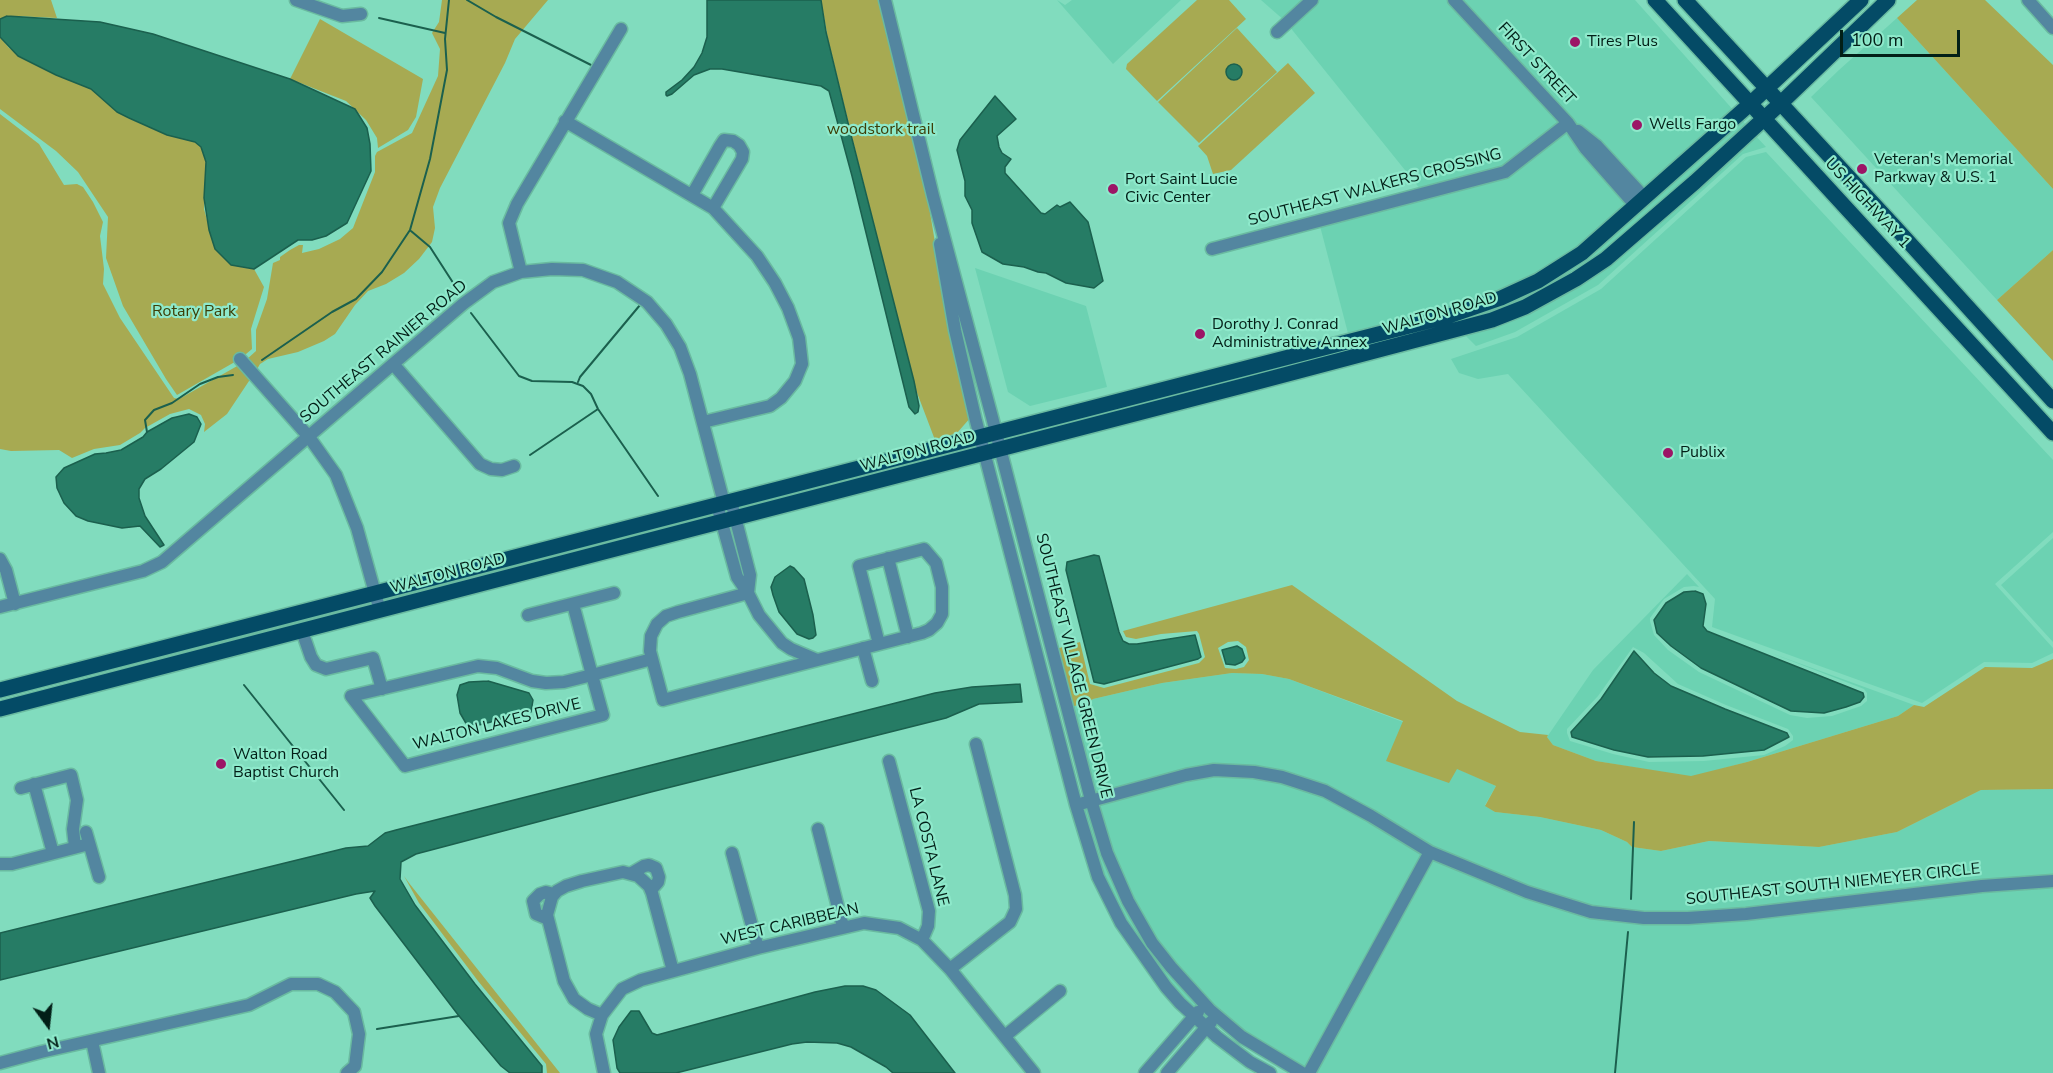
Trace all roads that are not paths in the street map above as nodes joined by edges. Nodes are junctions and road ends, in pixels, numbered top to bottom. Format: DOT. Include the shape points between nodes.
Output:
graph roads {
  1 [pos="296,0"];
  2 [pos="885,0"];
  3 [pos="1312,0"];
  4 [pos="1454,0"];
  5 [pos="1655,0"];
  6 [pos="1685,0"];
  7 [pos="1861,0"];
  8 [pos="1888,0"];
  9 [pos="2028,0"];
  10 [pos="361,14"];
  11 [pos="2053,28"];
  12 [pos="621,29"];
  13 [pos="1277,32"];
  14 [pos="1767,87"];
  15 [pos="1781,103"];
  16 [pos="1750,104"];
  17 [pos="1764,118"];
  18 [pos="565,121"];
  19 [pos="1568,123"];
  20 [pos="692,195"];
  21 [pos="933,196"];
  22 [pos="1641,202"];
  23 [pos="713,208"];
  24 [pos="1212,249"];
  25 [pos="520,272"];
  26 [pos="1327,347"];
  27 [pos="1979,352"];
  28 [pos="240,359"];
  29 [pos="394,365"];
  30 [pos="2020,366"];
  31 [pos="1250,368"];
  32 [pos="1250,384"];
  33 [pos="2053,401"];
  34 [pos="1170,404"];
  35 [pos="703,422"];
  36 [pos="2053,433"];
  37 [pos="996,434"];
  38 [pos="309,437"];
  39 [pos="980,438"];
  40 [pos="1000,449"];
  41 [pos="984,453"];
  42 [pos="514,466"];
  43 [pos="724,503"];
  44 [pos="728,520"];
  45 [pos="888,558"];
  46 [pos="0,559"];
  47 [pos="614,593"];
  48 [pos="748,593"];
  49 [pos="375,594"];
  50 [pos="15,604"];
  51 [pos="573,604"];
  52 [pos="0,608"];
  53 [pos="380,611"];
  54 [pos="528,615"];
  55 [pos="302,631"];
  56 [pos="908,637"];
  57 [pos="879,644"];
  58 [pos="863,648"];
  59 [pos="652,659"];
  60 [pos="817,660"];
  61 [pos="592,675"];
  62 [pos="872,681"];
  63 [pos="382,689"];
  64 [pos="0,690"];
  65 [pos="0,709"];
  66 [pos="976,744"];
  67 [pos="889,761"];
  68 [pos="34,784"];
  69 [pos="21,788"];
  70 [pos="1091,800"];
  71 [pos="1076,805"];
  72 [pos="818,829"];
  73 [pos="75,847"];
  74 [pos="1430,852"];
  75 [pos="52,853"];
  76 [pos="732,853"];
  77 [pos="0,864"];
  78 [pos="632,873"];
  79 [pos="99,877"];
  80 [pos="2053,881"];
  81 [pos="651,890"];
  82 [pos="843,927"];
  83 [pos="922,940"];
  84 [pos="758,948"];
  85 [pos="950,969"];
  86 [pos="673,971"];
  87 [pos="1060,991"];
  88 [pos="1203,1003"];
  89 [pos="602,1016"];
  90 [pos="1216,1016"];
  91 [pos="1195,1017"];
  92 [pos="1206,1027"];
  93 [pos="1005,1036"];
  94 [pos="92,1041"];
  95 [pos="0,1063"];
  96 [pos="99,1073"];
  97 [pos="347,1073"];
  98 [pos="604,1073"];
  99 [pos="1034,1073"];
  100 [pos="1144,1073"];
  101 [pos="1167,1073"];
  102 [pos="1270,1073"];
  103 [pos="1302,1073"];
  104 [pos="1309,1073"];
  1 -- 10 [label="street" via="342,16"];
  2 -- 21 [label="street, SOUTHEAST VILLAGE GREEN DRIVE"];
  3 -- 13 [label="street"];
  4 -- 19 [label="street, FIRST STREET"];
  5 -- 16 [label="main road, US HIGHWAY 1"];
  6 -- 14 [label="main road, US HIGHWAY 1"];
  7 -- 14 [label="main road, WALTON ROAD"];
  8 -- 15 [label="main road, WALTON ROAD"];
  9 -- 11 [label="street"];
  12 -- 18 [label="street"];
  14 -- 15 [label="main road, US HIGHWAY 1"];
  14 -- 16 [label="main road, WALTON ROAD"];
  15 -- 17 [label="main road, WALTON ROAD"];
  15 -- 30 [label="main road, US HIGHWAY 1"];
  16 -- 17 [label="main road, US HIGHWAY 1"];
  16 -- 22 [label="main road, WALTON ROAD"];
  17 -- 27 [label="main road, US HIGHWAY 1"];
  17 -- 32 [label="main road, WALTON ROAD" via="1606,259 1525,307"];
  18 -- 20 [label="street"];
  18 -- 25 [label="street" via="509,223"];
  19 -- 22 [label="street, FIRST STREET" via="1597,146"];
  19 -- 24 [label="street, SOUTHEAST WALKERS CROSSING" via="1505,172"];
  20 -- 23 [label="street"];
  20 -- 23 [label="street" via="724,140 733,141 743,152 741,159"];
  21 -- 37 [label="street, SOUTHEAST VILLAGE GREEN DRIVE"];
  21 -- 39 [label="street, SOUTHEAST VILLAGE GREEN DRIVE" via="947,290"];
  22 -- 26 [label="main road, WALTON ROAD" via="1582,253 1538,281 1449,316"];
  23 -- 35 [label="street" via="758,256 775,283 799,338 802,364 795,381 770,406"];
  25 -- 29 [label="street, SOUTHEAST RAINIER ROAD" via="493,282 463,304"];
  25 -- 35 [label="street, SOUTHEAST RAINIER ROAD" via="583,270 617,282 647,302 680,347"];
  26 -- 31 [label="main road, WALTON ROAD"];
  26 -- 32 [label="main road" via="1311,360 1263,374"];
  27 -- 30 [label="main road" via="2005,367"];
  27 -- 36 [label="main road, US HIGHWAY 1"];
  28 -- 38 [label="street"];
  29 -- 38 [label="street, SOUTHEAST RAINIER ROAD"];
  29 -- 42 [label="street" via="480,464 502,470"];
  30 -- 33 [label="main road, US HIGHWAY 1"];
  31 -- 34 [label="main road" via="1237,379"];
  31 -- 37 [label="main road, WALTON ROAD"];
  32 -- 34 [label="main road, WALTON ROAD"];
  34 -- 40 [label="main road, WALTON ROAD"];
  35 -- 43 [label="street, SOUTHEAST RAINIER ROAD"];
  37 -- 39 [label="main road, WALTON ROAD"];
  37 -- 40 [label="street, SOUTHEAST VILLAGE GREEN DRIVE"];
  38 -- 49 [label="street" via="344,492"];
  38 -- 50 [label="street, SOUTHEAST RAINIER ROAD" via="162,562 142,571"];
  39 -- 41 [label="street, SOUTHEAST VILLAGE GREEN DRIVE"];
  39 -- 43 [label="main road, WALTON ROAD"];
  40 -- 41 [label="main road, WALTON ROAD"];
  40 -- 70 [label="street, SOUTHEAST VILLAGE GREEN DRIVE"];
  41 -- 44 [label="main road, WALTON ROAD"];
  41 -- 71 [label="street, SOUTHEAST VILLAGE GREEN DRIVE"];
  43 -- 44 [label="street"];
  43 -- 49 [label="main road, WALTON ROAD"];
  44 -- 48 [label="street" via="737,577"];
  44 -- 53 [label="main road, WALTON ROAD"];
  45 -- 56 [label="street"];
  45 -- 56 [label="street" via="924,549 936,563 942,587 942,614 929,630"];
  45 -- 57 [label="street" via="860,566"];
  46 -- 50 [label="street"];
  47 -- 51 [label="street"];
  48 -- 59 [label="street" via="666,616 651,636"];
  48 -- 60 [label="street" via="759,615 782,643"];
  49 -- 53 [label="street"];
  49 -- 64 [label="main road, WALTON ROAD"];
  50 -- 52 [label="street, SOUTHEAST RAINIER ROAD"];
  51 -- 54 [label="street"];
  51 -- 61 [label="street, WALTON LAKES DRIVE"];
  53 -- 55 [label="main road, WALTON ROAD"];
  55 -- 63 [label="street" via="311,657 326,669 373,658"];
  55 -- 65 [label="main road, WALTON ROAD"];
  56 -- 57 [label="street"];
  57 -- 58 [label="street"];
  58 -- 60 [label="street"];
  58 -- 62 [label="street"];
  59 -- 60 [label="street" via="663,700"];
  59 -- 61 [label="street, WALTON LAKES DRIVE"];
  61 -- 63 [label="street, WALTON LAKES DRIVE" via="546,683 478,666"];
  61 -- 63 [label="street, WALTON LAKES DRIVE" via="603,715 405,766 351,696"];
  66 -- 85 [label="street" via="1016,909 1010,922"];
  67 -- 83 [label="street, LA COSTA LANE" via="929,911"];
  68 -- 69 [label="street"];
  68 -- 73 [label="street" via="70,775 77,800 72,829"];
  68 -- 75 [label="street"];
  70 -- 71 [label="street, SOUTHEAST SOUTH NIEMEYER CIRCLE"];
  70 -- 74 [label="street, SOUTHEAST SOUTH NIEMEYER CIRCLE" via="1214,770 1254,772 1325,791"];
  70 -- 88 [label="street, SOUTHEAST VILLAGE GREEN DRIVE" via="1107,853 1128,901 1152,943"];
  71 -- 91 [label="street, SOUTHEAST VILLAGE GREEN DRIVE" via="1098,877 1121,923 1153,971"];
  72 -- 82 [label="street"];
  73 -- 75 [label="street"];
  73 -- 79 [label="street" via="88,838"];
  74 -- 80 [label="street, SOUTHEAST SOUTH NIEMEYER CIRCLE" via="1527,892 1591,912 1644,918 1746,914"];
  74 -- 104 [label="street"];
  75 -- 77 [label="street"];
  76 -- 84 [label="street"];
  78 -- 81 [label="street"];
  78 -- 81 [label="street" via="644,866 656,868 658,882"];
  78 -- 89 [label="street" via="566,886 554,894 549,906 548,919 567,987 580,1004"];
  81 -- 86 [label="street"];
  82 -- 83 [label="street, WEST CARIBBEAN" via="884,925"];
  82 -- 84 [label="street, WEST CARIBBEAN"];
  83 -- 85 [label="street, WEST CARIBBEAN"];
  84 -- 86 [label="street, WEST CARIBBEAN"];
  85 -- 93 [label="street, WEST CARIBBEAN"];
  86 -- 89 [label="street, WEST CARIBBEAN" via="622,989"];
  87 -- 93 [label="street"];
  88 -- 90 [label="street, SOUTHEAST VILLAGE GREEN DRIVE"];
  88 -- 91 [label="street"];
  89 -- 98 [label="street, WEST CARIBBEAN" via="596,1034"];
  90 -- 92 [label="street"];
  90 -- 103 [label="street, SOUTHEAST VILLAGE GREEN DRIVE" via="1242,1037"];
  91 -- 92 [label="street, SOUTHEAST VILLAGE GREEN DRIVE"];
  91 -- 100 [label="street"];
  92 -- 101 [label="street"];
  92 -- 102 [label="street, SOUTHEAST VILLAGE GREEN DRIVE"];
  93 -- 99 [label="street, WEST CARIBBEAN"];
  94 -- 95 [label="street"];
  94 -- 96 [label="street"];
  94 -- 97 [label="street" via="249,1005 291,984 318,984 335,992 354,1012 359,1034 355,1066"];
}
